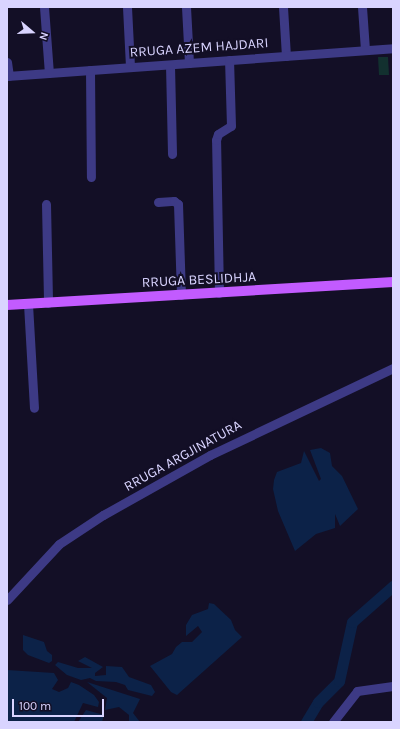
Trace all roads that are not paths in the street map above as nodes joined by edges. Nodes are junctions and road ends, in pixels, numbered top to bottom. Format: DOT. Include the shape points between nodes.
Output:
graph roads {
  1 [pos="44,7"];
  2 [pos="127,7"];
  3 [pos="186,7"];
  4 [pos="284,7"];
  5 [pos="362,7"];
  6 [pos="393,48"];
  7 [pos="365,50"];
  8 [pos="286,56"];
  9 [pos="229,60"];
  10 [pos="7,62"];
  11 [pos="189,63"];
  12 [pos="170,65"];
  13 [pos="130,67"];
  14 [pos="90,70"];
  15 [pos="49,73"];
  16 [pos="8,76"];
  17 [pos="172,154"];
  18 [pos="91,177"];
  19 [pos="158,202"];
  20 [pos="46,204"];
  21 [pos="393,282"];
  22 [pos="219,293"];
  23 [pos="181,295"];
  24 [pos="48,303"];
  25 [pos="28,304"];
  26 [pos="7,305"];
  27 [pos="393,368"];
  28 [pos="34,408"];
  29 [pos="7,600"];
  30 [pos="393,686"];
  31 [pos="332,722"];
  1 -- 15 [label="street"];
  2 -- 13 [label="street"];
  3 -- 11 [label="street"];
  4 -- 8 [label="street"];
  5 -- 7 [label="street"];
  6 -- 7 [label="street, RRUGA AZEM HAJDARI"];
  7 -- 8 [label="street, RRUGA AZEM HAJDARI"];
  8 -- 9 [label="street, RRUGA AZEM HAJDARI"];
  9 -- 11 [label="street, RRUGA AZEM HAJDARI"];
  9 -- 22 [label="street" via="231,123 229,129 218,134 216,140"];
  10 -- 16 [label="street"];
  11 -- 12 [label="street, RRUGA AZEM HAJDARI"];
  12 -- 13 [label="street, RRUGA AZEM HAJDARI"];
  12 -- 17 [label="street"];
  13 -- 14 [label="street, RRUGA AZEM HAJDARI"];
  14 -- 15 [label="street, RRUGA AZEM HAJDARI"];
  14 -- 18 [label="street"];
  15 -- 16 [label="street, RRUGA AZEM HAJDARI"];
  19 -- 23 [label="street" via="174,201 178,204"];
  20 -- 24 [label="street"];
  21 -- 22 [label="main road, RRUGA BESLIDHJA"];
  22 -- 23 [label="main road, RRUGA BESLIDHJA"];
  23 -- 24 [label="main road, RRUGA BESLIDHJA"];
  24 -- 25 [label="main road, RRUGA BESLIDHJA"];
  25 -- 26 [label="main road, RRUGA BESLIDHJA"];
  25 -- 28 [label="street"];
  27 -- 29 [label="street, RRUGA ARGJINATURA" via="230,445 103,515 59,544"];
  30 -- 31 [label="street" via="357,691"];
}
